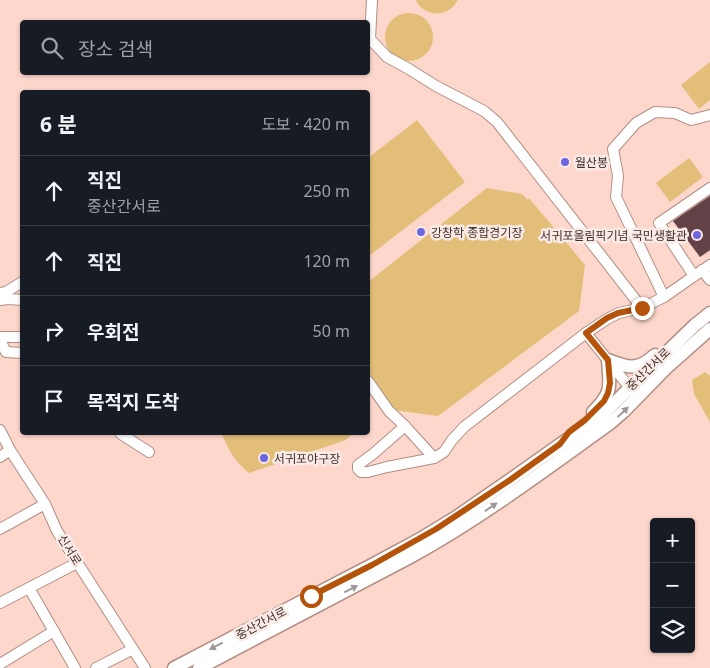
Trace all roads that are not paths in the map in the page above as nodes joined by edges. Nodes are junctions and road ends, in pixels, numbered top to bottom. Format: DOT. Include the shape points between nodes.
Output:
graph roads {
  1 [pos="372,0"];
  2 [pos="710,114"];
  3 [pos="710,188"];
  4 [pos="702,271"];
  5 [pos="710,280"];
  6 [pos="20,283"];
  7 [pos="0,294"];
  8 [pos="664,297"];
  9 [pos="0,300"];
  10 [pos="20,300"];
  11 [pos="642,308"];
  12 [pos="710,313"];
  13 [pos="695,325"];
  14 [pos="710,329"];
  15 [pos="586,333"];
  16 [pos="20,337"];
  17 [pos="0,338"];
  18 [pos="20,353"];
  19 [pos="608,360"];
  20 [pos="370,384"];
  21 [pos="633,392"];
  22 [pos="404,426"];
  23 [pos="0,430"];
  24 [pos="123,435"];
  25 [pos="560,444"];
  26 [pos="10,450"];
  27 [pos="149,452"];
  28 [pos="0,457"];
  29 [pos="434,458"];
  30 [pos="45,504"];
  31 [pos="0,529"];
  32 [pos="77,563"];
  33 [pos="29,588"];
  34 [pos="0,603"];
  35 [pos="54,631"];
  36 [pos="133,649"];
  37 [pos="0,664"];
  38 [pos="75,668"];
  39 [pos="96,668"];
  40 [pos="145,668"];
  41 [pos="174,668"];
  42 [pos="199,668"];
  1 -- 11 [label="street" via="370,39 387,57 484,111 496,122"];
  2 -- 8 [label="street" via="691,120 675,113 655,112 636,123 613,149 618,176 616,197"];
  3 -- 4 [label="street" via="659,223"];
  4 -- 5 [label="street"];
  4 -- 8 [label="street"];
  6 -- 7 [label="street"];
  8 -- 11 [label="street"];
  9 -- 10 [label="street"];
  11 -- 15 [label="street" via="618,313"];
  12 -- 13 [label="main road, 중산간서로"];
  13 -- 19 [label="main road" via="639,366 630,368"];
  13 -- 21 [label="main road, 중산간서로"];
  14 -- 21 [label="main road, 중산간서로"];
  15 -- 19 [label="street"];
  15 -- 29 [label="street" via="464,427 444,452"];
  16 -- 17 [label="street"];
  17 -- 18 [label="street" via="6,352"];
  19 -- 21 [label="street"];
  19 -- 25 [label="main road" via="610,383 604,401"];
  20 -- 22 [label="street"];
  21 -- 25 [label="main road, 중산간서로"];
  42 -- 21 [label="main road, 중산간서로, one-way" via="442,539 609,424"];
  22 -- 29 [label="street"];
  22 -- 29 [label="street" via="358,465 358,469 368,472"];
  23 -- 26 [label="street, 신서로"];
  24 -- 27 [label="street"];
  25 -- 41 [label="main road, 중산간서로, one-way" via="422,538"];
  26 -- 28 [label="street"];
  26 -- 30 [label="street, 신서로"];
  30 -- 31 [label="street"];
  30 -- 32 [label="street, 신서로"];
  32 -- 33 [label="street"];
  32 -- 36 [label="street, 신서로"];
  33 -- 34 [label="street"];
  33 -- 35 [label="street"];
  35 -- 37 [label="street"];
  35 -- 38 [label="street"];
  36 -- 39 [label="street"];
  36 -- 40 [label="street, 신서로"];
}
